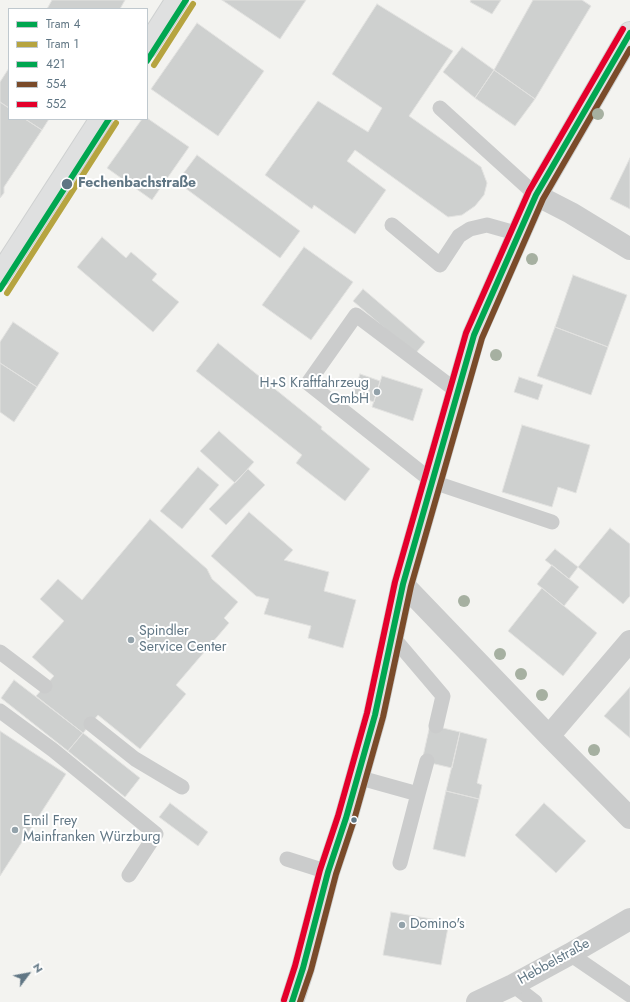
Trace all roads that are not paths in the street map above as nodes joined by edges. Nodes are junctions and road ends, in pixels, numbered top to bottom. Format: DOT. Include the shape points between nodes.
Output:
graph roads {
  1 [pos="177,0"];
  2 [pos="630,33"];
  3 [pos="148,45"];
  4 [pos="440,108"];
  5 [pos="100,120"];
  6 [pos="536,195"];
  7 [pos="392,225"];
  8 [pos="518,234"];
  9 [pos="630,248"];
  10 [pos="0,275"];
  11 [pos="458,392"];
  12 [pos="433,482"];
  13 [pos="552,522"];
  14 [pos="404,584"];
  15 [pos="392,636"];
  16 [pos="630,641"];
  17 [pos="0,652"];
  18 [pos="45,686"];
  19 [pos="0,711"];
  20 [pos="91,724"];
  21 [pos="436,726"];
  22 [pos="549,736"];
  23 [pos="427,762"];
  24 [pos="357,777"];
  25 [pos="182,787"];
  26 [pos="418,794"];
  27 [pos="630,818"];
  28 [pos="287,859"];
  29 [pos="400,863"];
  30 [pos="328,872"];
  31 [pos="129,875"];
  32 [pos="629,921"];
  33 [pos="570,954"];
  34 [pos="513,985"];
  35 [pos="630,995"];
  36 [pos="292,1002"];
  37 [pos="477,1002"];
  38 [pos="535,1002"];
  1 -- 3 [label="street"];
  2 -- 6 [label="street"];
  4 -- 6 [label="lane"];
  5 -- 10 [label="street"];
  6 -- 8 [label="street"];
  6 -- 9 [label="street"];
  7 -- 8 [label="lane" via="440,265 459,236 470,229 487,225"];
  8 -- 11 [label="street" via="474,335"];
  11 -- 12 [label="street"];
  11 -- 12 [label="lane" via="356,315 308,383"];
  12 -- 13 [label="lane"];
  12 -- 14 [label="street"];
  14 -- 15 [label="street"];
  14 -- 22 [label="street"];
  15 -- 21 [label="lane" via="443,696"];
  15 -- 24 [label="street" via="375,715"];
  16 -- 22 [label="street"];
  17 -- 18 [label="lane"];
  19 -- 31 [label="lane" via="53,750 156,834"];
  20 -- 25 [label="lane" via="135,759"];
  22 -- 27 [label="street"];
  23 -- 26 [label="lane"];
  24 -- 26 [label="lane"];
  24 -- 30 [label="street"];
  26 -- 29 [label="lane"];
  28 -- 30 [label="lane"];
  30 -- 36 [label="street"];
  32 -- 33 [label="street, Hebbelstraße"];
  33 -- 34 [label="street, Hebbelstraße"];
  33 -- 35 [label="lane"];
  34 -- 37 [label="street, Hebbelstraße"];
  34 -- 38 [label="lane"];
}
